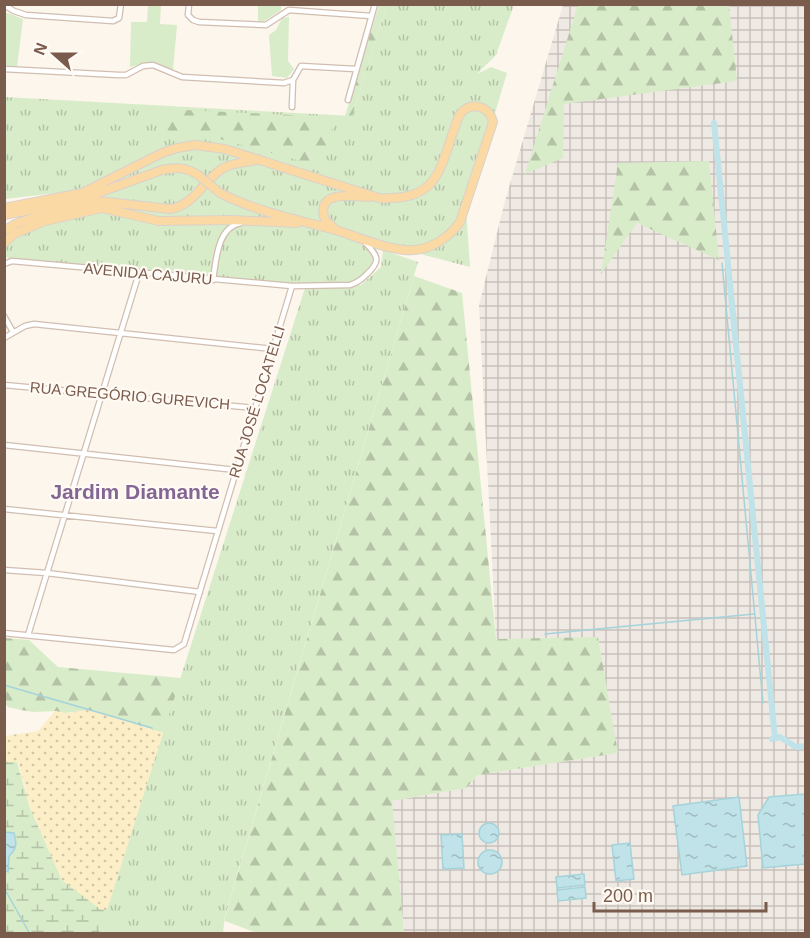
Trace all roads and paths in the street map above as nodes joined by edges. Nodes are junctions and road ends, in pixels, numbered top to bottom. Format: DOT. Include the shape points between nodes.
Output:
graph roads {
  1 [pos="4,4"];
  2 [pos="121,4"];
  3 [pos="189,4"];
  4 [pos="375,4"];
  5 [pos="371,16"];
  6 [pos="4,69"];
  7 [pos="356,69"];
  8 [pos="293,80"];
  9 [pos="348,100"];
  10 [pos="292,107"];
  11 [pos="259,160"];
  12 [pos="379,198"];
  13 [pos="4,208"];
  14 [pos="4,215"];
  15 [pos="255,221"];
  16 [pos="307,224"];
  17 [pos="4,231"];
  18 [pos="338,231"];
  19 [pos="362,239"];
  20 [pos="4,243"];
  21 [pos="4,264"];
  22 [pos="139,273"];
  23 [pos="213,280"];
  24 [pos="292,286"];
  25 [pos="4,316"];
  26 [pos="13,332"];
  27 [pos="120,333"];
  28 [pos="4,338"];
  29 [pos="273,349"];
  30 [pos="4,385"];
  31 [pos="101,394"];
  32 [pos="255,408"];
  33 [pos="4,446"];
  34 [pos="82,453"];
  35 [pos="236,470"];
  36 [pos="4,509"];
  37 [pos="64,515"];
  38 [pos="217,531"];
  39 [pos="4,570"];
  40 [pos="47,573"];
  41 [pos="200,592"];
  42 [pos="4,633"];
  43 [pos="28,635"];
  1 -- 2 [label="street" via="26,15 113,21 119,18"];
  3 -- 5 [label="street" via="188,15 199,22 267,26 289,10"];
  4 -- 5 [label="street"];
  5 -- 7 [label="street"];
  6 -- 8 [label="street" via="126,75 153,65 187,78 284,83"];
  7 -- 8 [label="street" via="301,66"];
  7 -- 9 [label="street"];
  8 -- 10 [label="street"];
  11 -- 12 [label="main road"];
  11 -- 13 [label="main road" via="210,146 177,148 82,194"];
  11 -- 17 [label="main road" via="226,167 177,208 98,201 15,224"];
  12 -- 18 [label="main road" via="338,196 326,201 325,220"];
  12 -- 19 [label="main road" via="399,199 423,191 443,164 459,115 471,106 490,114 493,122 460,222 452,234 424,248 406,250"];
  14 -- 16 [label="main road, bridge" via="73,202 178,167 189,169 233,200"];
  15 -- 16 [label="main road"];
  15 -- 20 [label="main road" via="159,221 102,208 45,221"];
  15 -- 23 [label="street" via="234,224 225,232"];
  16 -- 18 [label="main road"];
  18 -- 19 [label="main road"];
  19 -- 24 [label="street, AVENIDA CAJURU" via="377,261 359,282"];
  21 -- 22 [label="street, AVENIDA CAJURU" via="12,261"];
  22 -- 23 [label="street, AVENIDA CAJURU"];
  22 -- 27 [label="street"];
  23 -- 24 [label="street, AVENIDA CAJURU"];
  24 -- 29 [label="street, RUA JOSÉ LOCATELLI"];
  25 -- 26 [label="street"];
  26 -- 27 [label="street" via="34,324"];
  26 -- 28 [label="street"];
  27 -- 29 [label="street"];
  27 -- 31 [label="street"];
  29 -- 32 [label="street, RUA JOSÉ LOCATELLI"];
  30 -- 31 [label="street, RUA GREGÓRIO GUREVICH"];
  31 -- 32 [label="street, RUA GREGÓRIO GUREVICH"];
  31 -- 34 [label="street"];
  32 -- 35 [label="street, RUA JOSÉ LOCATELLI"];
  33 -- 34 [label="street"];
  34 -- 35 [label="street"];
  34 -- 37 [label="street"];
  35 -- 38 [label="street, RUA JOSÉ LOCATELLI"];
  36 -- 37 [label="street"];
  37 -- 38 [label="street"];
  37 -- 40 [label="street"];
  38 -- 41 [label="street, RUA JOSÉ LOCATELLI"];
  39 -- 40 [label="street"];
  40 -- 41 [label="street"];
  40 -- 43 [label="street"];
  41 -- 43 [label="street, RUA JOSÉ LOCATELLI" via="184,644 174,650"];
  42 -- 43 [label="street"];
}
